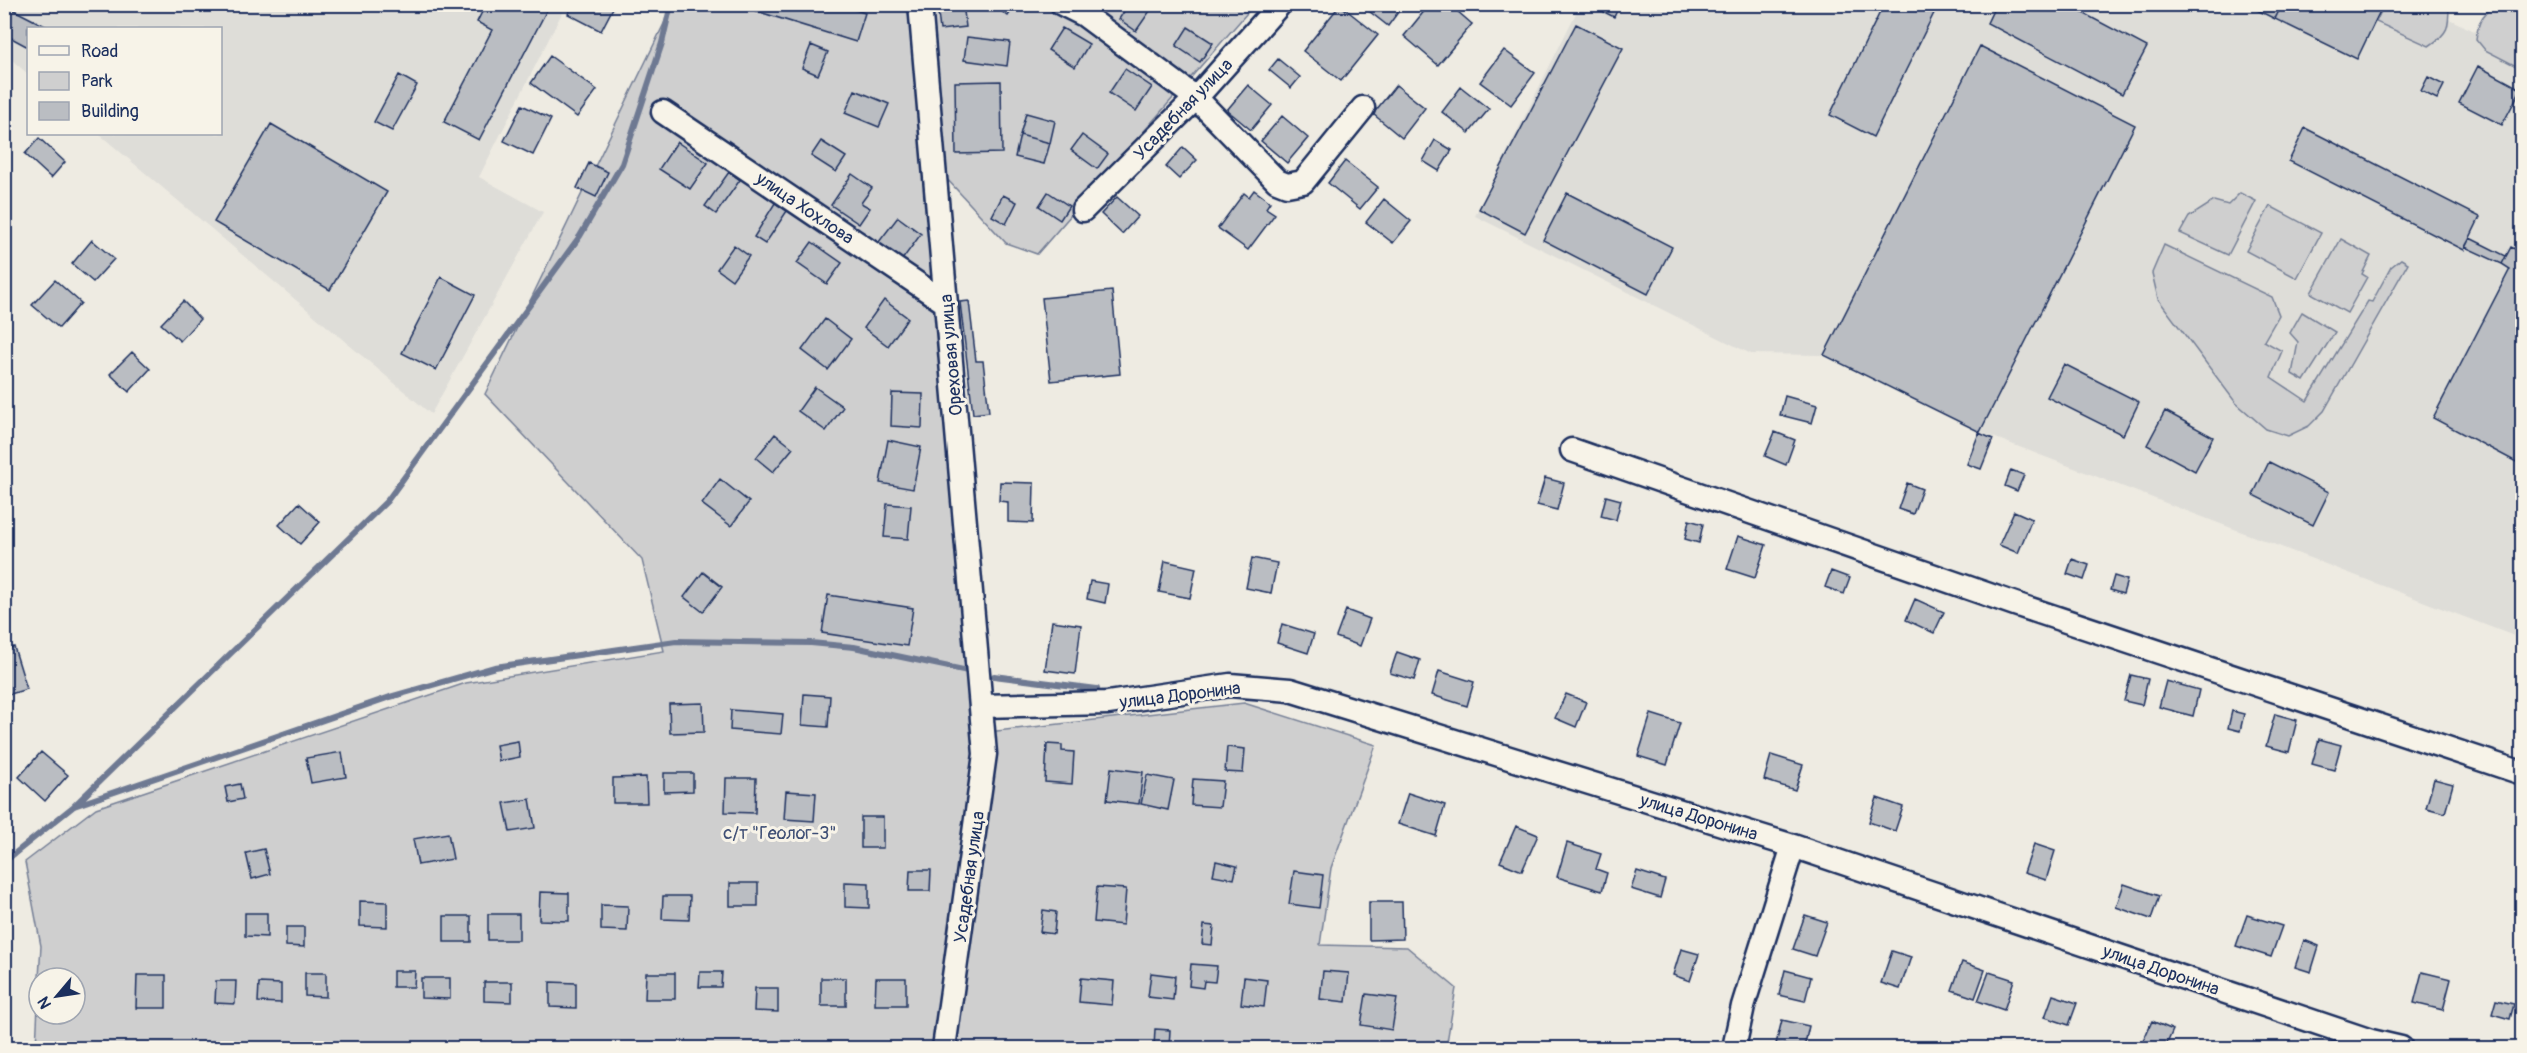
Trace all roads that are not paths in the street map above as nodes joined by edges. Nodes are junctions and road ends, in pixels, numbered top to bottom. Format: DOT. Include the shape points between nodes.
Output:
graph roads {
  1 [pos="920,4"];
  2 [pos="1062,4"];
  3 [pos="1280,4"];
  4 [pos="1196,98"];
  5 [pos="1363,108"];
  6 [pos="663,112"];
  7 [pos="1083,210"];
  8 [pos="946,303"];
  9 [pos="1572,450"];
  10 [pos="981,706"];
  11 [pos="2523,773"];
  12 [pos="1792,846"];
  13 [pos="944,1048"];
  14 [pos="1734,1048"];
  15 [pos="2401,1048"];
  1 -- 8 [label="street, Ореховая улица"];
  2 -- 4 [label="street" via="1083,15"];
  3 -- 4 [label="street, Усадебная улица"];
  4 -- 5 [label="street" via="1277,181 1287,185 1303,182"];
  4 -- 7 [label="street, Усадебная улица"];
  6 -- 8 [label="street, улица Хохлова"];
  8 -- 10 [label="street, Ореховая улица"];
  9 -- 11 [label="street" via="2015,604"];
  10 -- 12 [label="street, улица Доронина" via="1108,704 1230,685 1290,690"];
  10 -- 13 [label="street, Усадебная улица" via="985,754"];
  12 -- 14 [label="street"];
  12 -- 15 [label="street, улица Доронина"];
}
